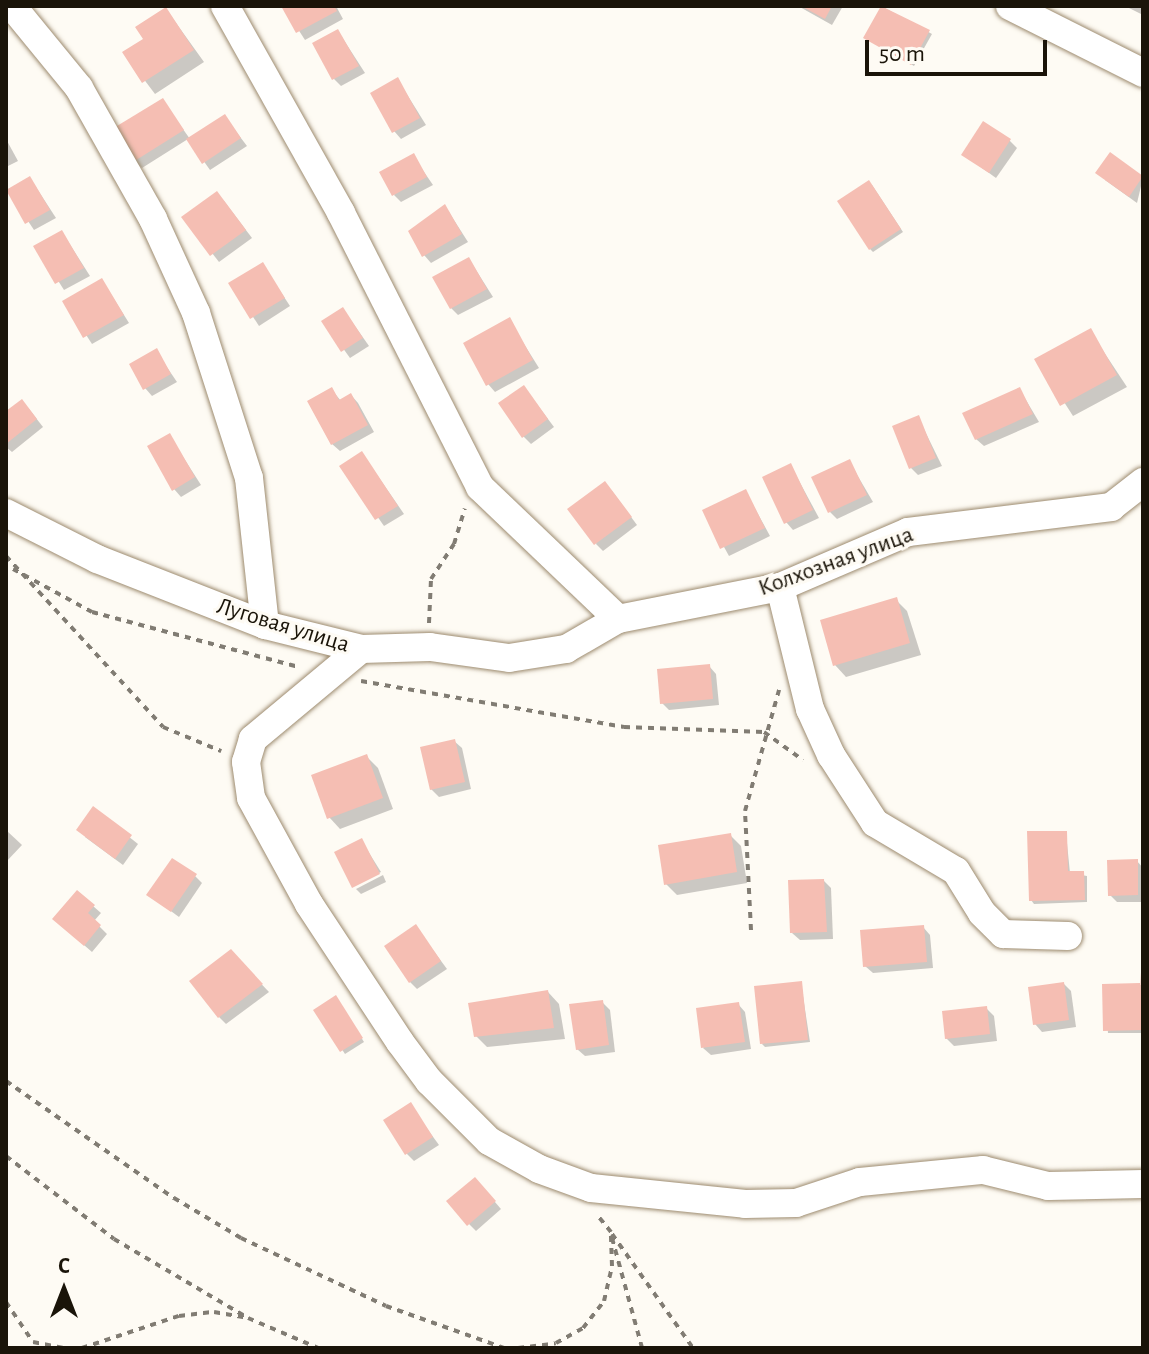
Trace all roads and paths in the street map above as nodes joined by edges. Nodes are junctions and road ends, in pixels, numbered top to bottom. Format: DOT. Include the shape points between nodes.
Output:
graph roads {
  1 [pos="12,6"];
  2 [pos="225,6"];
  3 [pos="1010,6"];
  4 [pos="1143,73"];
  5 [pos="6,312"];
  6 [pos="6,323"];
  7 [pos="1143,482"];
  8 [pos="480,487"];
  9 [pos="6,513"];
  10 [pos="6,556"];
  11 [pos="13,569"];
  12 [pos="780,587"];
  13 [pos="618,619"];
  14 [pos="265,625"];
  15 [pos="430,647"];
  16 [pos="361,649"];
  17 [pos="792,650"];
  18 [pos="333,676"];
  19 [pos="764,732"];
  20 [pos="246,762"];
  21 [pos="806,762"];
  22 [pos="751,930"];
  23 [pos="1068,936"];
  24 [pos="6,1081"];
  25 [pos="6,1156"];
  26 [pos="1143,1184"];
  27 [pos="590,1205"];
  28 [pos="611,1232"];
  29 [pos="6,1302"];
  30 [pos="248,1318"];
  31 [pos="63,1348"];
  32 [pos="82,1348"];
  33 [pos="318,1348"];
  34 [pos="504,1348"];
  35 [pos="518,1348"];
  36 [pos="642,1348"];
  37 [pos="693,1348"];
  1 -- 14 [label="street" via="79,88 153,219 196,313 249,478"];
  2 -- 8 [label="street" via="341,213"];
  3 -- 4 [label="street"];
  5 -- 6 [label="path"];
  7 -- 12 [label="street, Колхозная улица" via="1111,507 908,532"];
  8 -- 13 [label="street"];
  8 -- 15 [label="path" via="431,579"];
  9 -- 14 [label="street, Луговая улица" via="97,559"];
  10 -- 11 [label="path"];
  11 -- 18 [label="path" via="92,612"];
  11 -- 20 [label="path" via="163,727"];
  12 -- 13 [label="street, Колхозная улица"];
  12 -- 17 [label="street"];
  13 -- 15 [label="street, Луговая улица" via="566,649 509,658"];
  14 -- 16 [label="street, Луговая улица"];
  15 -- 16 [label="street, Луговая улица"];
  16 -- 18 [label="street"];
  17 -- 19 [label="path"];
  17 -- 23 [label="street" via="831,755 875,823 956,871 982,913 1003,934"];
  18 -- 19 [label="path" via="624,727"];
  18 -- 20 [label="street" via="270,720 253,739"];
  19 -- 21 [label="path"];
  19 -- 22 [label="path" via="745,811"];
  20 -- 26 [label="street" via="251,798 309,904 400,1042 464,1119 489,1141 539,1169 591,1188 745,1204 796,1203 860,1182 983,1170 1048,1186"];
  24 -- 34 [label="path" via="241,1238 386,1306"];
  25 -- 30 [label="path" via="114,1239"];
  27 -- 28 [label="path"];
  28 -- 35 [label="path" via="612,1266 604,1301 583,1328 556,1343"];
  28 -- 36 [label="path"];
  28 -- 37 [label="path"];
  29 -- 31 [label="path" via="33,1342"];
  30 -- 32 [label="path" via="214,1312 179,1316"];
  30 -- 33 [label="path"];
}
